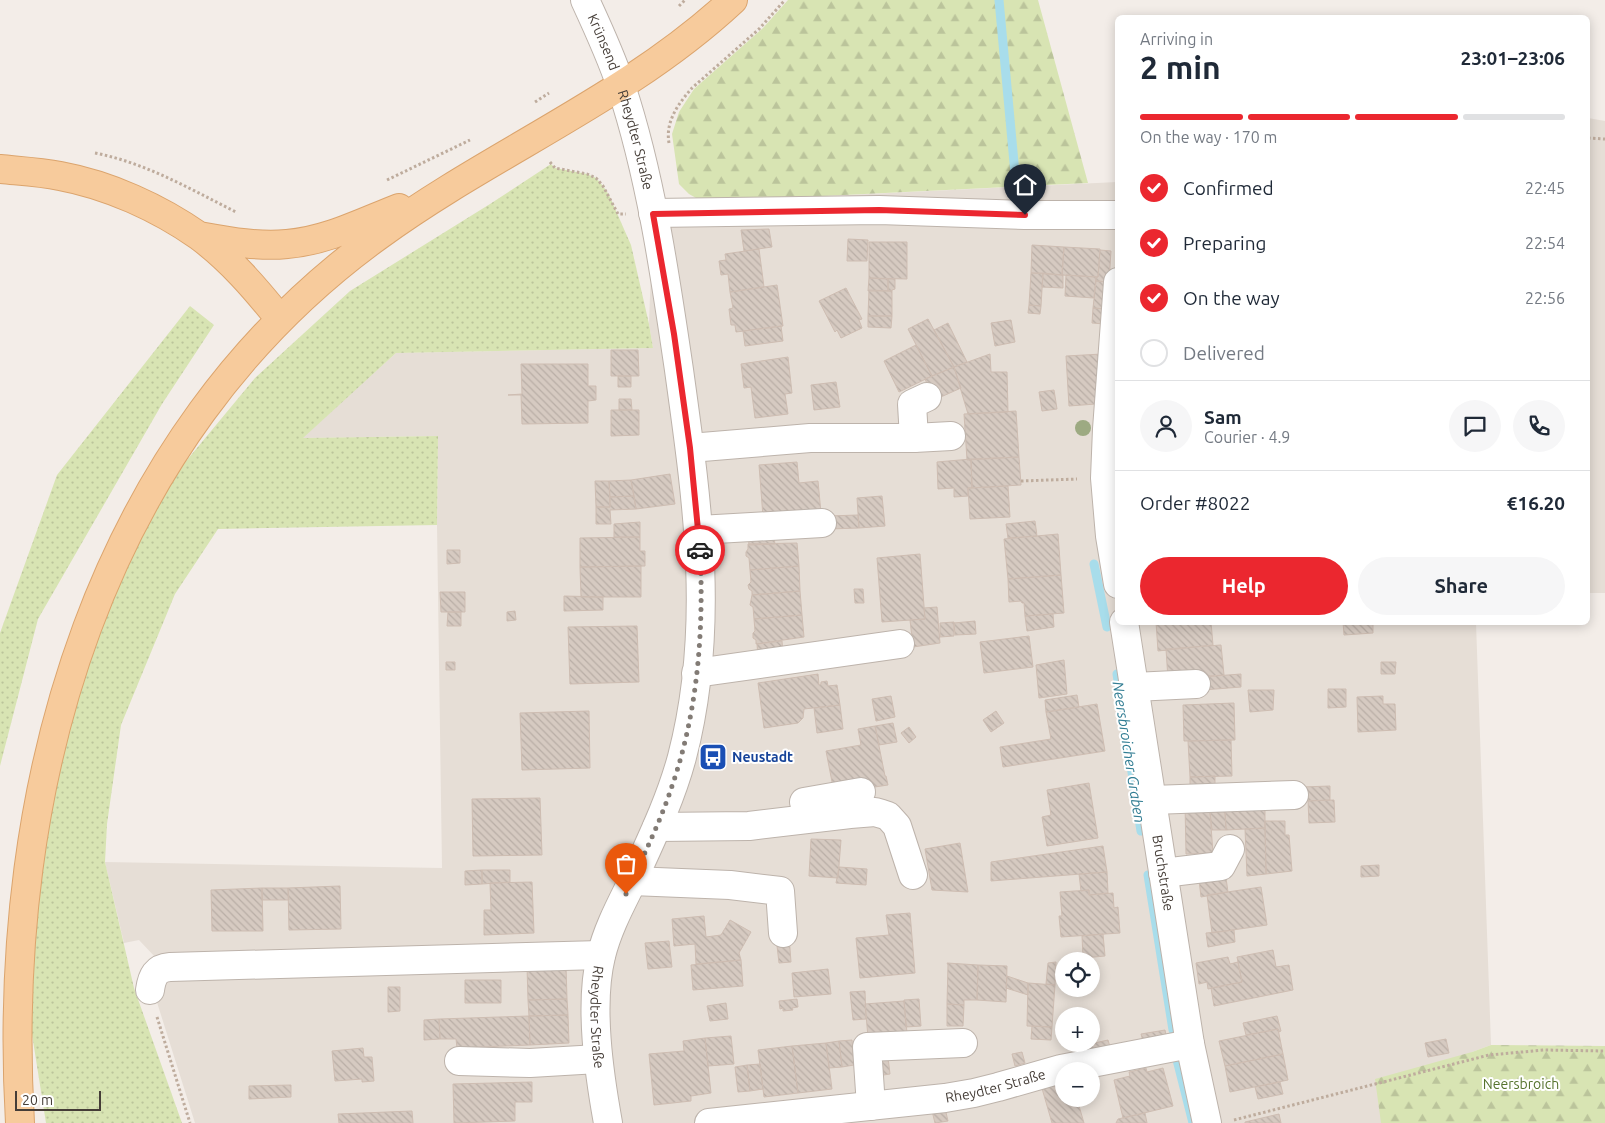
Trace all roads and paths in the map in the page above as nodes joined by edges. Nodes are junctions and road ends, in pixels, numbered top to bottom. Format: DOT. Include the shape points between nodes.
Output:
graph roads {
  1 [pos="585,0"];
  2 [pos="733,0"];
  3 [pos="785,0"];
  4 [pos="621,86"];
  5 [pos="474,138"];
  6 [pos="534,138"];
  7 [pos="1590,138"];
  8 [pos="1605,139"];
  9 [pos="669,145"];
  10 [pos="92,152"];
  11 [pos="0,169"];
  12 [pos="384,182"];
  13 [pos="450,188"];
  14 [pos="241,214"];
  15 [pos="653,214"];
  16 [pos="1115,215"];
  17 [pos="199,236"];
  18 [pos="278,318"];
  19 [pos="1115,364"];
  20 [pos="1114,392"];
  21 [pos="927,397"];
  22 [pos="951,436"];
  23 [pos="914,438"];
  24 [pos="690,448"];
  25 [pos="1105,478"];
  26 [pos="1021,481"];
  27 [pos="822,523"];
  28 [pos="699,530"];
  29 [pos="1115,566"];
  30 [pos="1124,625"];
  31 [pos="900,644"];
  32 [pos="696,673"];
  33 [pos="1196,684"];
  34 [pos="1134,687"];
  35 [pos="26,750"];
  36 [pos="861,792"];
  37 [pos="1294,795"];
  38 [pos="1152,800"];
  39 [pos="660,819"];
  40 [pos="9,841"];
  41 [pos="1230,849"];
  42 [pos="1163,873"];
  43 [pos="913,875"];
  44 [pos="632,881"];
  45 [pos="783,934"];
  46 [pos="601,955"];
  47 [pos="150,990"];
  48 [pos="963,1044"];
  49 [pos="1190,1044"];
  50 [pos="1605,1051"];
  51 [pos="598,1059"];
  52 [pos="459,1061"];
  53 [pos="872,1106"];
  54 [pos="1219,1122"];
  55 [pos="20,1123"];
  56 [pos="190,1123"];
  57 [pos="608,1123"];
  58 [pos="709,1123"];
  1 -- 4 [label="street, Krünsend"];
  2 -- 4 [label="main road, Rheydter Straße"];
  3 -- 9 [label="path" via="684,97 672,117"];
  4 -- 6 [label="main road"];
  4 -- 15 [label="street, Rheydter Straße"];
  5 -- 12 [label="path"];
  6 -- 13 [label="main road"];
  6 -- 15 [label="path" via="555,168 596,178 618,214"];
  7 -- 8 [label="path"];
  10 -- 14 [label="path" via="158,173"];
  11 -- 17 [label="main road" via="61,176 109,190 152,208"];
  13 -- 17 [label="main road" via="332,234 301,242 233,242"];
  13 -- 18 [label="main road" via="355,252"];
  15 -- 16 [label="street" via="879,210"];
  15 -- 24 [label="street, Rheydter Straße"];
  17 -- 18 [label="main road" via="244,277"];
  18 -- 35 [label="main road" via="181,427 122,516 74,611 45,686"];
  19 -- 20 [label="street"];
  20 -- 25 [label="street"];
  21 -- 23 [label="street" via="912,404"];
  22 -- 23 [label="street"];
  23 -- 24 [label="street" via="810,438"];
  24 -- 28 [label="street, Rheydter Straße"];
  25 -- 26 [label="path"];
  25 -- 29 [label="street"];
  27 -- 28 [label="street"];
  28 -- 32 [label="street, Rheydter Straße" via="701,583"];
  30 -- 34 [label="street, Bruchstraße"];
  31 -- 32 [label="street"];
  32 -- 39 [label="street, Rheydter Straße" via="682,756"];
  33 -- 34 [label="street"];
  34 -- 38 [label="street, Bruchstraße"];
  36 -- 39 [label="street" via="765,808"];
  37 -- 38 [label="street"];
  38 -- 42 [label="street, Bruchstraße"];
  39 -- 43 [label="street" via="749,826 875,812 888,816 897,826"];
  39 -- 44 [label="street, Rheydter Straße"];
  40 -- 55 [label="main road" via="2,986 5,1032"];
  41 -- 42 [label="street" via="1221,866"];
  42 -- 49 [label="street, Bruchstraße"];
  44 -- 45 [label="street" via="730,885 780,891"];
  44 -- 46 [label="street, Rheydter Straße"];
  46 -- 47 [label="street" via="170,967 158,970"];
  46 -- 51 [label="street, Rheydter Straße" via="597,985"];
  47 -- 56 [label="path"];
  48 -- 53 [label="street" via="867,1047"];
  49 -- 53 [label="street, Rheydter Straße" via="1061,1069 974,1093"];
  49 -- 54 [label="street, Bruchstraße"];
  50 -- 54 [label="path" via="1544,1050 1489,1055"];
  51 -- 52 [label="street" via="530,1063"];
  51 -- 57 [label="street, Rheydter Straße"];
  53 -- 58 [label="street, Rheydter Straße"];
}
